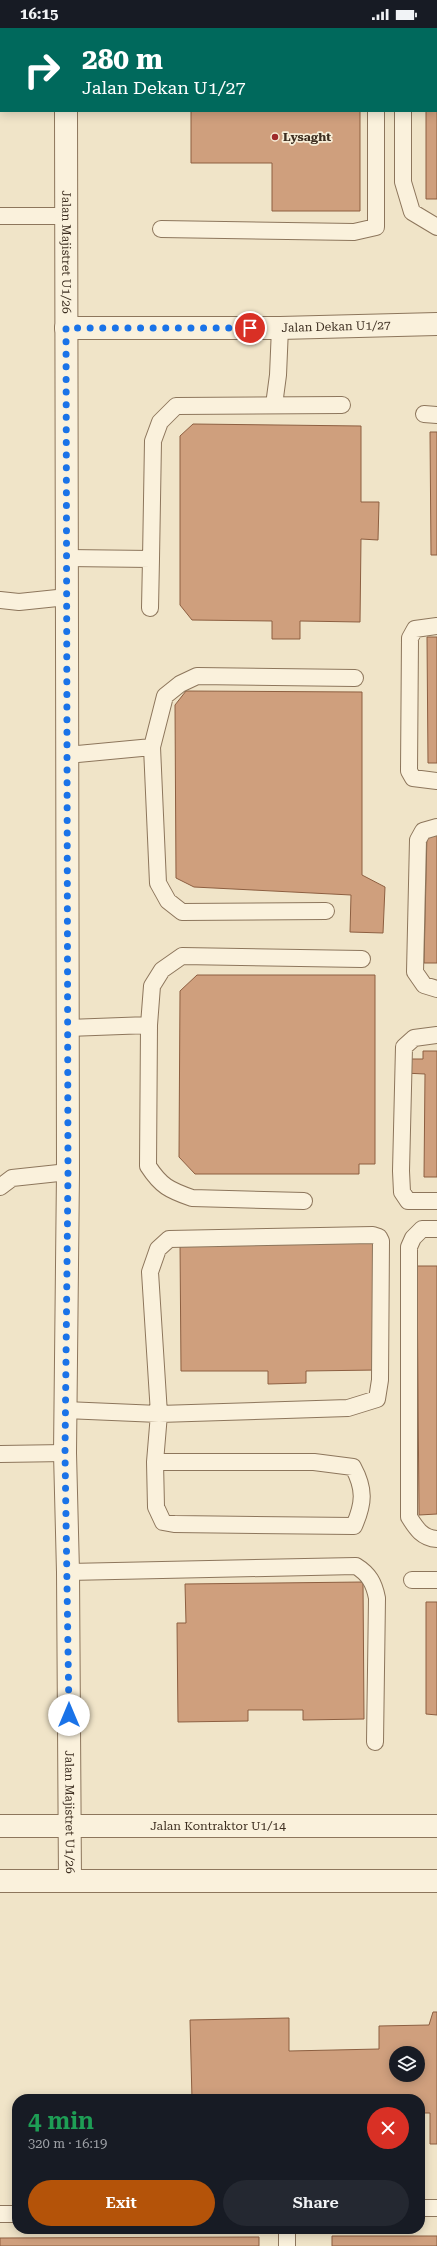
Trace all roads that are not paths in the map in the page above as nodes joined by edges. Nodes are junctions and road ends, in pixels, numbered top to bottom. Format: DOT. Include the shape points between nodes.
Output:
graph roads {
  1 [pos="66,112"];
  2 [pos="376,112"];
  3 [pos="403,112"];
  4 [pos="0,216"];
  5 [pos="66,216"];
  6 [pos="437,227"];
  7 [pos="161,229"];
  8 [pos="437,324"];
  9 [pos="66,328"];
  10 [pos="280,328"];
  11 [pos="274,405"];
  12 [pos="342,405"];
  13 [pos="67,558"];
  14 [pos="151,559"];
  15 [pos="67,597"];
  16 [pos="0,600"];
  17 [pos="150,608"];
  18 [pos="437,626"];
  19 [pos="355,678"];
  20 [pos="152,747"];
  21 [pos="67,755"];
  22 [pos="437,781"];
  23 [pos="437,827"];
  24 [pos="326,911"];
  25 [pos="362,959"];
  26 [pos="437,989"];
  27 [pos="149,1025"];
  28 [pos="68,1028"];
  29 [pos="437,1035"];
  30 [pos="68,1172"];
  31 [pos="0,1187"];
  32 [pos="304,1201"];
  33 [pos="437,1201"];
  34 [pos="437,1230"];
  35 [pos="65,1410"];
  36 [pos="159,1414"];
  37 [pos="65,1453"];
  38 [pos="0,1454"];
  39 [pos="155,1462"];
  40 [pos="437,1538"];
  41 [pos="68,1572"];
  42 [pos="412,1580"];
  43 [pos="437,1580"];
  44 [pos="375,1742"];
  45 [pos="0,1826"];
  46 [pos="70,1826"];
  47 [pos="437,1826"];
  48 [pos="0,1881"];
  49 [pos="70,1881"];
  50 [pos="437,1881"];
  51 [pos="425,2208"];
  52 [pos="437,2208"];
  53 [pos="0,2214"];
  54 [pos="12,2214"];
  55 [pos="287,2234"];
  56 [pos="287,2246"];
  1 -- 5 [label="street, Jalan Majistret U1/26"];
  2 -- 7 [label="lane" via="376,227 354,232"];
  3 -- 6 [label="lane" via="403,182 412,212"];
  4 -- 5 [label="lane"];
  5 -- 9 [label="street, Jalan Majistret U1/26"];
  8 -- 10 [label="street, Jalan Dekan U1/27"];
  9 -- 10 [label="street, Jalan Dekan U1/27"];
  9 -- 13 [label="street, Jalan Majistret U1/26"];
  10 -- 11 [label="lane"];
  11 -- 12 [label="lane"];
  11 -- 14 [label="lane" via="176,406 160,422 153,441"];
  13 -- 14 [label="lane"];
  13 -- 15 [label="street, Jalan Majistret U1/26"];
  14 -- 17 [label="lane"];
  15 -- 16 [label="lane" via="19,602"];
  15 -- 21 [label="street, Jalan Majistret U1/26"];
  18 -- 22 [label="lane" via="415,629 410,638 409,771 413,778"];
  19 -- 20 [label="lane" via="198,676 180,684 164,696"];
  20 -- 21 [label="lane"];
  20 -- 24 [label="lane" via="158,883 168,901 182,912"];
  21 -- 28 [label="street, Jalan Majistret U1/26"];
  23 -- 26 [label="lane" via="423,831 418,840 415,972 424,985"];
  25 -- 27 [label="lane" via="182,956 162,970 152,986"];
  27 -- 28 [label="lane"];
  27 -- 32 [label="lane" via="148,1166 159,1182 175,1192 192,1198"];
  28 -- 30 [label="street, Jalan Majistret U1/26"];
  29 -- 33 [label="lane" via="414,1038 404,1047 401,1171 402,1192 408,1200"];
  30 -- 31 [label="lane" via="12,1178"];
  30 -- 35 [label="street, Jalan Majistret U1/26"];
  34 -- 40 [label="lane" via="422,1229 413,1238 409,1247 409,1517 417,1530 429,1538"];
  35 -- 36 [label="lane"];
  35 -- 37 [label="street, Jalan Majistret U1/26"];
  36 -- 36 [label="lane" via="348,1408 377,1399 380,1373 379,1237 373,1235 169,1239 158,1249 150,1272"];
  36 -- 39 [label="lane"];
  37 -- 38 [label="lane"];
  37 -- 41 [label="street, Jalan Majistret U1/26"];
  39 -- 39 [label="lane" via="156,1507 163,1522 354,1526 361,1509 361,1481 353,1467 314,1462"];
  41 -- 44 [label="lane" via="356,1566 366,1572 374,1582 377,1598"];
  41 -- 46 [label="street, Jalan Majistret U1/26"];
  42 -- 43 [label="lane"];
  45 -- 46 [label="street, Jalan Kontraktor U1/14"];
  46 -- 47 [label="street, Jalan Kontraktor U1/14"];
  46 -- 49 [label="street, Jalan Majistret U1/26"];
  48 -- 49 [label="street"];
  49 -- 50 [label="street"];
  51 -- 52 [label="lane"];
  53 -- 54 [label="lane"];
  55 -- 56 [label="lane"];
}
